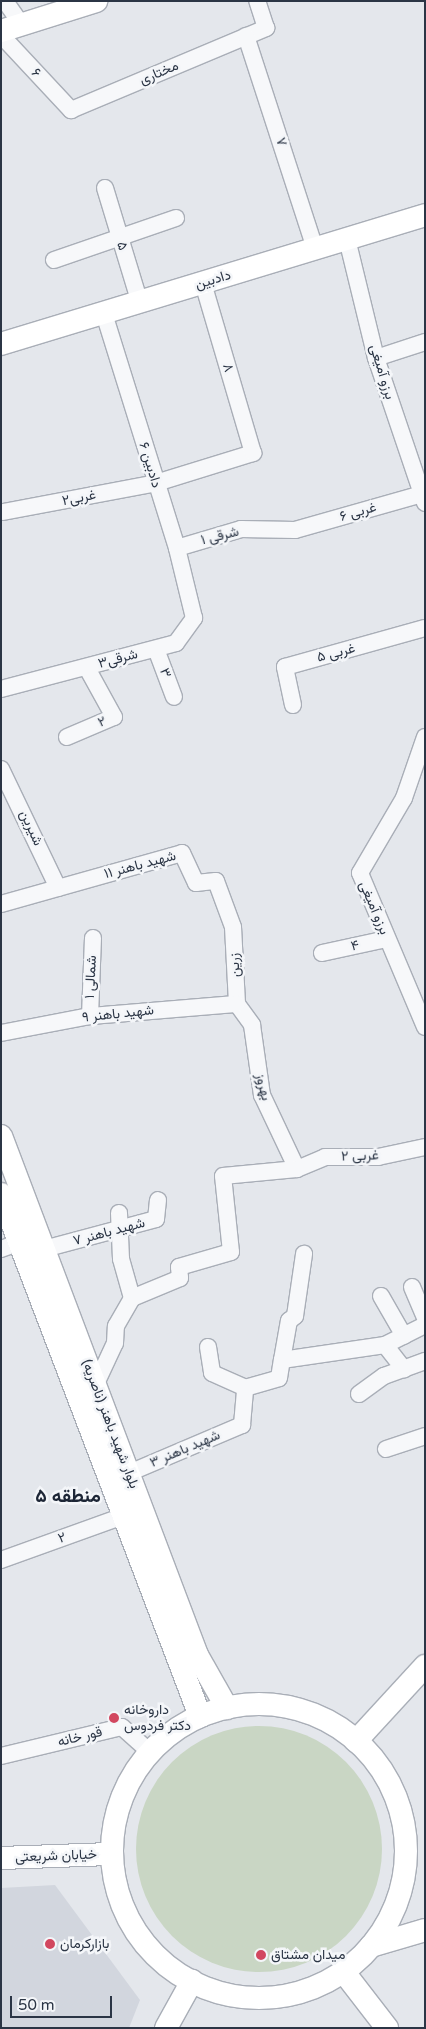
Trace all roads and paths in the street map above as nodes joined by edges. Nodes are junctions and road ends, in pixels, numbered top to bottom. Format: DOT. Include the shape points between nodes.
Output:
graph roads {
  1 [pos="5,1"];
  2 [pos="96,1"];
  3 [pos="258,1"];
  4 [pos="11,28"];
  5 [pos="1,35"];
  6 [pos="246,36"];
  7 [pos="71,110"];
  8 [pos="105,188"];
  9 [pos="425,215"];
  10 [pos="176,218"];
  11 [pos="118,234"];
  12 [pos="347,239"];
  13 [pos="315,248"];
  14 [pos="54,260"];
  15 [pos="203,283"];
  16 [pos="140,303"];
  17 [pos="104,314"];
  18 [pos="425,342"];
  19 [pos="1,344"];
  20 [pos="376,358"];
  21 [pos="253,453"];
  22 [pos="156,483"];
  23 [pos="423,498"];
  24 [pos="3,512"];
  25 [pos="295,530"];
  26 [pos="177,548"];
  27 [pos="194,618"];
  28 [pos="425,628"];
  29 [pos="156,649"];
  30 [pos="87,668"];
  31 [pos="1,689"];
  32 [pos="174,697"];
  33 [pos="293,705"];
  34 [pos="68,737"];
  35 [pos="424,739"];
  36 [pos="1,769"];
  37 [pos="58,888"];
  38 [pos="1,904"];
  39 [pos="233,927"];
  40 [pos="93,938"];
  41 [pos="387,939"];
  42 [pos="322,953"];
  43 [pos="237,1004"];
  44 [pos="90,1016"];
  45 [pos="425,1027"];
  46 [pos="1,1033"];
  47 [pos="1,1136"];
  48 [pos="425,1147"];
  49 [pos="297,1169"];
  50 [pos="7,1190"];
  51 [pos="158,1200"];
  52 [pos="119,1213"];
  53 [pos="119,1230"];
  54 [pos="10,1245"];
  55 [pos="44,1249"];
  56 [pos="304,1254"];
  57 [pos="412,1287"];
  58 [pos="381,1296"];
  59 [pos="132,1298"];
  60 [pos="425,1317"];
  61 [pos="425,1326"];
  62 [pos="404,1336"];
  63 [pos="385,1345"];
  64 [pos="208,1347"];
  65 [pos="282,1360"];
  66 [pos="425,1361"];
  67 [pos="404,1369"];
  68 [pos="95,1386"];
  69 [pos="245,1388"];
  70 [pos="359,1394"];
  71 [pos="425,1436"];
  72 [pos="386,1449"];
  73 [pos="129,1473"];
  74 [pos="123,1516"];
  75 [pos="1,1560"];
  76 [pos="425,1666"];
  77 [pos="227,1708"];
  78 [pos="200,1716"];
  79 [pos="356,1741"];
  80 [pos="150,1752"];
  81 [pos="1,1756"];
  82 [pos="112,1854"];
  83 [pos="1,1858"];
  84 [pos="425,1930"];
  85 [pos="371,1946"];
  86 [pos="343,1971"];
  87 [pos="192,1981"];
  88 [pos="166,2028"];
  89 [pos="387,2028"];
  1 -- 4 [label="street"];
  2 -- 4 [label="main road"];
  3 -- 6 [label="street" via="266,28"];
  5 -- 7 [label="street, ۶"];
  6 -- 7 [label="street, مختاری"];
  6 -- 13 [label="street, ۷"];
  8 -- 11 [label="street, ۵"];
  9 -- 12 [label="main road, دادبین"];
  10 -- 11 [label="street"];
  11 -- 14 [label="street"];
  11 -- 16 [label="street, ۵"];
  12 -- 13 [label="main road, دادبین"];
  12 -- 20 [label="street, برزو آمیغی"];
  13 -- 15 [label="main road, دادبین"];
  15 -- 16 [label="main road, دادبین"];
  15 -- 21 [label="street, ۸"];
  16 -- 17 [label="main road, دادبین"];
  17 -- 19 [label="main road, دادبین"];
  17 -- 22 [label="street, دادبین ۶"];
  18 -- 20 [label="street"];
  20 -- 23 [label="street, برزو آمیغی"];
  21 -- 22 [label="street, غربی۲"];
  22 -- 24 [label="street, غربی۲"];
  22 -- 26 [label="street, دادبین ۶"];
  23 -- 25 [label="street, ۶ غربی"];
  25 -- 26 [label="street, ۱ شرقی" via="241,530"];
  26 -- 27 [label="street, دادبین ۶"];
  27 -- 29 [label="street, شرقی۳" via="176,643"];
  28 -- 33 [label="street, ۵ غربی" via="285,667"];
  29 -- 30 [label="street, شرقی۳"];
  29 -- 32 [label="street, ۳"];
  30 -- 31 [label="street, شرقی۳" via="29,679"];
  30 -- 34 [label="street, ۲" via="114,717"];
  35 -- 41 [label="street, برزو آمیغی" via="404,798 360,873"];
  36 -- 37 [label="street, شیرین"];
  37 -- 38 [label="street, شهید باهنر ۱۱"];
  37 -- 39 [label="street, شهید باهنر ۱۱" via="182,853 196,883 216,881"];
  39 -- 43 [label="street, زرین"];
  40 -- 44 [label="street, ۱ شمالی"];
  41 -- 42 [label="street, ۴"];
  41 -- 45 [label="street, برزو آمیغی"];
  43 -- 44 [label="street, شهید باهنر ۹"];
  43 -- 49 [label="street, بهروز" via="252,1025 262,1095"];
  44 -- 46 [label="street, شهید باهنر ۹"];
  47 -- 50 [label="main road, بلوار شهید باهنر (ناصریه)"];
  48 -- 49 [label="street, ۲ غربی" via="378,1157 325,1157"];
  49 -- 59 [label="street, ۲ غربی" via="222,1176 231,1252 179,1267 180,1278"];
  50 -- 54 [label="main road, بلوار شهید باهنر (ناصریه)"];
  50 -- 55 [label="main road, بلوار شهید باهنر (ناصریه)"];
  51 -- 53 [label="street, شهید باهنر ۷" via="156,1219"];
  52 -- 53 [label="street"];
  53 -- 55 [label="street, شهید باهنر ۷"];
  53 -- 59 [label="street"];
  54 -- 74 [label="main road, بلوار شهید باهنر (ناصریه)"];
  55 -- 68 [label="main road, بلوار شهید باهنر (ناصریه)"];
  56 -- 65 [label="street" via="296,1316 289,1321"];
  57 -- 60 [label="street"];
  58 -- 62 [label="street"];
  59 -- 68 [label="street" via="116,1326 115,1344"];
  61 -- 62 [label="street"];
  62 -- 63 [label="street"];
  63 -- 65 [label="street"];
  63 -- 67 [label="street"];
  64 -- 69 [label="street" via="212,1373"];
  65 -- 69 [label="street" via="279,1378"];
  66 -- 67 [label="street"];
  67 -- 70 [label="street"];
  68 -- 73 [label="main road, بلوار شهید باهنر (ناصریه)"];
  69 -- 73 [label="street, شهید باهنر ۳" via="242,1425"];
  71 -- 72 [label="street"];
  73 -- 77 [label="main road, بلوار شهید باهنر (ناصریه)" via="197,1656"];
  74 -- 75 [label="street, ۲"];
  74 -- 78 [label="main road, بلوار شهید باهنر (ناصریه)"];
  76 -- 79 [label="main road"];
  77 -- 78 [label="main road"];
  77 -- 79 [label="main road" via="263,1704 298,1710 331,1724"];
  78 -- 80 [label="main road"];
  79 -- 85 [label="main road" via="391,1787 406,1838 400,1892"];
  80 -- 81 [label="street, قور خانه" via="122,1727"];
  80 -- 82 [label="main road" via="122,1796"];
  82 -- 83 [label="main road, خیابان شریعتی"];
  82 -- 87 [label="main road" via="116,1884 132,1925 159,1958"];
  84 -- 85 [label="main road"];
  85 -- 86 [label="main road"];
  86 -- 87 [label="main road" via="310,1988 274,1997 236,1996"];
  86 -- 89 [label="main road"];
  87 -- 88 [label="main road"];
}
